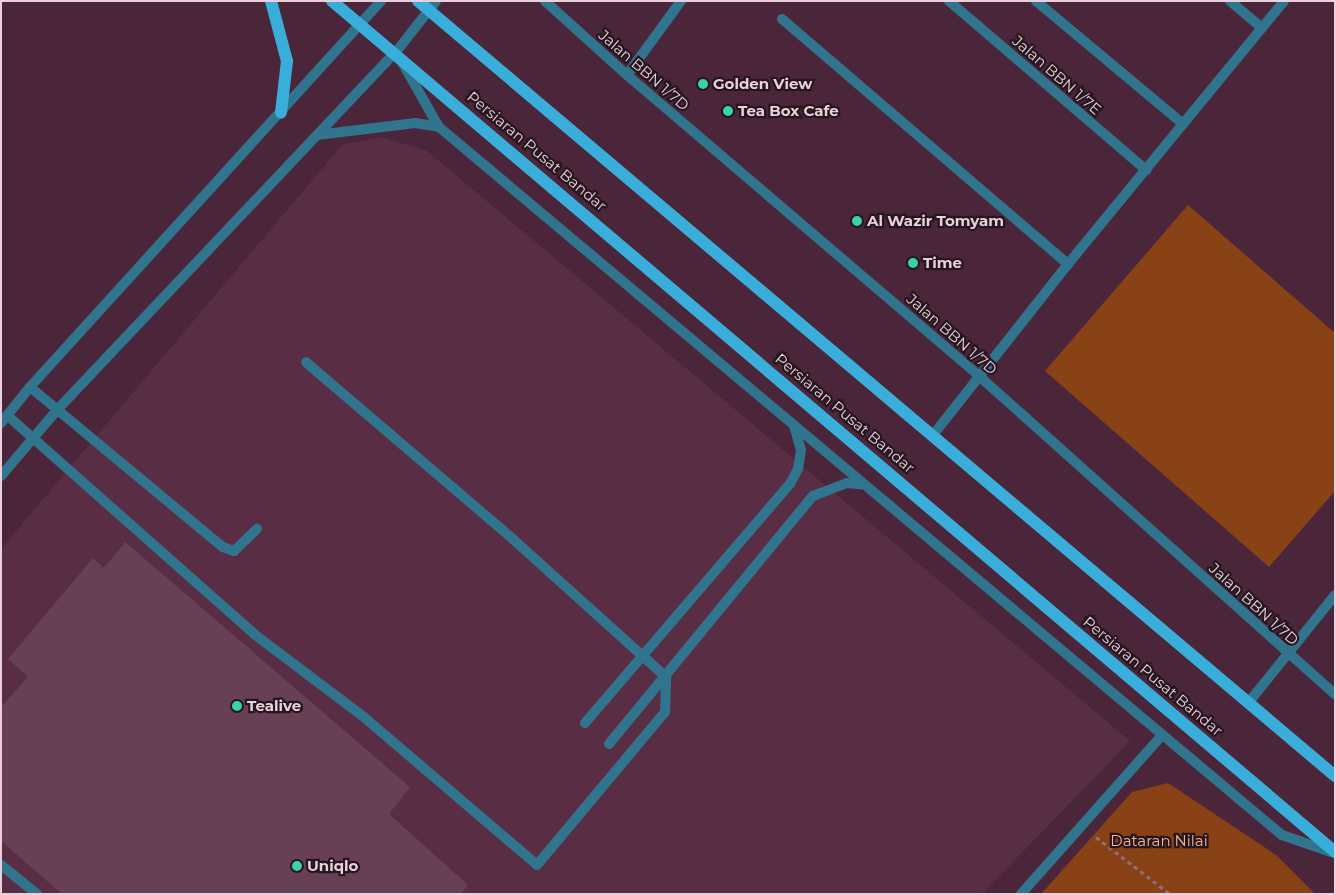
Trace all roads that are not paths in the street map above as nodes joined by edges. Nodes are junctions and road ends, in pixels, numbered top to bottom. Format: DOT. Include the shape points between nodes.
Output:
graph roads {
  1 [pos="271,1"];
  2 [pos="332,1"];
  3 [pos="381,1"];
  4 [pos="418,1"];
  5 [pos="545,1"];
  6 [pos="681,1"];
  7 [pos="949,1"];
  8 [pos="1036,1"];
  9 [pos="1230,1"];
  10 [pos="1284,1"];
  11 [pos="432,6"];
  12 [pos="782,19"];
  13 [pos="362,26"];
  14 [pos="1262,28"];
  15 [pos="396,52"];
  16 [pos="626,75"];
  17 [pos="281,113"];
  18 [pos="1183,124"];
  19 [pos="439,127"];
  20 [pos="317,135"];
  21 [pos="1146,170"];
  22 [pos="1068,264"];
  23 [pos="306,362"];
  24 [pos="979,376"];
  25 [pos="30,387"];
  26 [pos="57,410"];
  27 [pos="4,420"];
  28 [pos="794,425"];
  29 [pos="933,435"];
  30 [pos="31,438"];
  31 [pos="1,476"];
  32 [pos="865,485"];
  33 [pos="257,529"];
  34 [pos="1335,595"];
  35 [pos="1287,654"];
  36 [pos="643,656"];
  37 [pos="666,677"];
  38 [pos="1335,694"];
  39 [pos="1249,702"];
  40 [pos="585,723"];
  41 [pos="1162,735"];
  42 [pos="609,744"];
  43 [pos="1335,776"];
  44 [pos="1335,853"];
  45 [pos="1,865"];
  46 [pos="37,894"];
  47 [pos="1021,894"];
  1 -- 17 [label="main road" via="287,61"];
  2 -- 13 [label="main road, Persiaran Pusat Bandar"];
  3 -- 13 [label="street"];
  4 -- 11 [label="main road"];
  5 -- 16 [label="street, Jalan BBN 1/7D"];
  6 -- 16 [label="street"];
  7 -- 21 [label="street, Jalan BBN 1/7E"];
  8 -- 18 [label="street"];
  9 -- 14 [label="street"];
  10 -- 14 [label="street"];
  11 -- 15 [label="street"];
  11 -- 29 [label="main road"];
  12 -- 22 [label="street"];
  13 -- 15 [label="main road, Persiaran Pusat Bandar"];
  13 -- 17 [label="street"];
  14 -- 18 [label="street"];
  15 -- 19 [label="street"];
  15 -- 20 [label="street"];
  15 -- 44 [label="main road, Persiaran Pusat Bandar"];
  16 -- 24 [label="street, Jalan BBN 1/7D"];
  17 -- 25 [label="street"];
  18 -- 21 [label="street"];
  19 -- 20 [label="street" via="415,123"];
  19 -- 28 [label="street"];
  20 -- 26 [label="street"];
  21 -- 22 [label="street"];
  22 -- 24 [label="street"];
  23 -- 36 [label="street"];
  24 -- 29 [label="street"];
  24 -- 35 [label="street, Jalan BBN 1/7D"];
  25 -- 26 [label="street"];
  25 -- 27 [label="street"];
  26 -- 30 [label="street"];
  26 -- 33 [label="street" via="223,547 234,551"];
  27 -- 30 [label="street"];
  28 -- 32 [label="street"];
  28 -- 36 [label="street" via="801,450 798,469 790,484"];
  29 -- 39 [label="main road"];
  30 -- 31 [label="street"];
  30 -- 37 [label="street" via="254,634 365,718 537,865 665,712"];
  32 -- 37 [label="street" via="847,483 814,496"];
  32 -- 41 [label="street"];
  34 -- 35 [label="street"];
  35 -- 38 [label="street, Jalan BBN 1/7D"];
  35 -- 39 [label="street"];
  36 -- 37 [label="street"];
  36 -- 40 [label="street"];
  37 -- 42 [label="street"];
  39 -- 43 [label="main road"];
  41 -- 44 [label="street" via="1282,835"];
  41 -- 47 [label="street"];
  45 -- 46 [label="street"];
}
